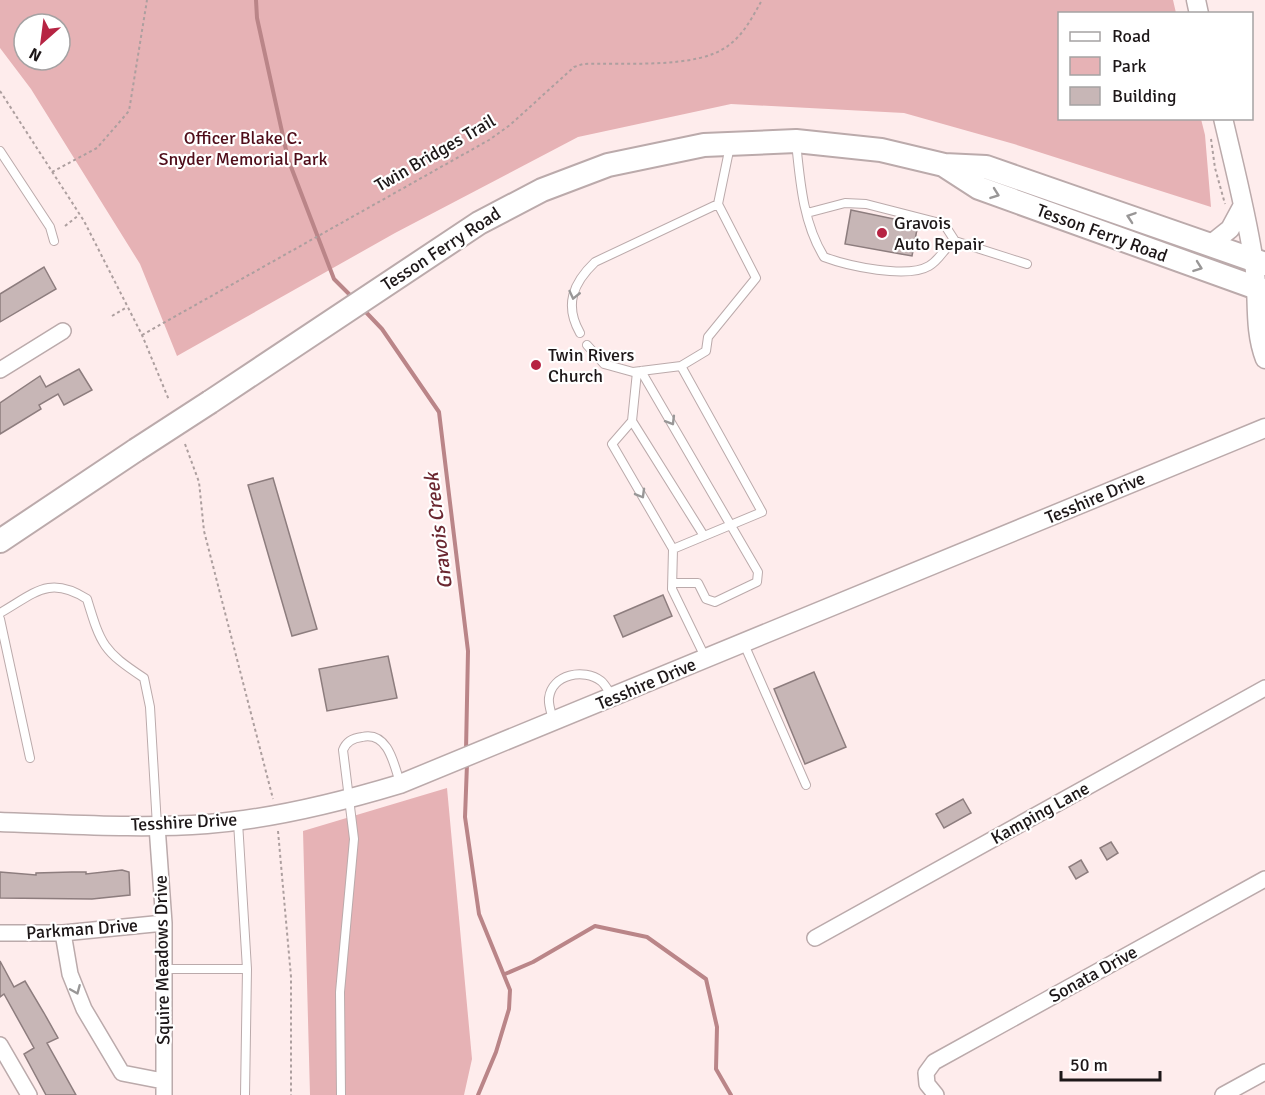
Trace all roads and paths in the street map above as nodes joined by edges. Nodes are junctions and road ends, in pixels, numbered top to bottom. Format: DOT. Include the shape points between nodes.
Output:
graph roads {
  1 [pos="147,0"];
  2 [pos="762,0"];
  3 [pos="0,91"];
  4 [pos="1223,120"];
  5 [pos="1210,133"];
  6 [pos="796,141"];
  7 [pos="731,142"];
  8 [pos="0,151"];
  9 [pos="944,165"];
  10 [pos="52,172"];
  11 [pos="718,204"];
  12 [pos="1243,205"];
  13 [pos="807,213"];
  14 [pos="1225,213"];
  15 [pos="80,215"];
  16 [pos="65,226"];
  17 [pos="54,241"];
  18 [pos="955,241"];
  19 [pos="1210,245"];
  20 [pos="1259,262"];
  21 [pos="1027,264"];
  22 [pos="1261,290"];
  23 [pos="128,307"];
  24 [pos="112,315"];
  25 [pos="63,331"];
  26 [pos="580,333"];
  27 [pos="142,335"];
  28 [pos="587,345"];
  29 [pos="1265,359"];
  30 [pos="681,366"];
  31 [pos="0,370"];
  32 [pos="637,372"];
  33 [pos="168,400"];
  34 [pos="632,421"];
  35 [pos="1265,428"];
  36 [pos="185,444"];
  37 [pos="732,524"];
  38 [pos="704,537"];
  39 [pos="0,540"];
  40 [pos="673,549"];
  41 [pos="672,583"];
  42 [pos="0,613"];
  43 [pos="0,619"];
  44 [pos="744,644"];
  45 [pos="706,659"];
  46 [pos="1265,688"];
  47 [pos="613,698"];
  48 [pos="553,723"];
  49 [pos="30,758"];
  50 [pos="400,784"];
  51 [pos="806,784"];
  52 [pos="349,800"];
  53 [pos="274,804"];
  54 [pos="238,821"];
  55 [pos="0,822"];
  56 [pos="278,824"];
  57 [pos="157,826"];
  58 [pos="1265,879"];
  59 [pos="164,923"];
  60 [pos="0,933"];
  61 [pos="63,933"];
  62 [pos="815,938"];
  63 [pos="164,969"];
  64 [pos="247,969"];
  65 [pos="0,1045"];
  66 [pos="1265,1072"];
  67 [pos="164,1088"];
  68 [pos="29,1095"];
  69 [pos="245,1095"];
  70 [pos="291,1095"];
  71 [pos="341,1095"];
  72 [pos="936,1095"];
  73 [pos="1223,1095"];
  1 -- 10 [label="path" via="129,111 97,148"];
  2 -- 27 [label="path, Twin Bridges Trail" via="735,40 706,56 583,64 566,72 489,140"];
  3 -- 10 [label="path"];
  4 -- 12 [label="street"];
  5 -- 14 [label="path"];
  6 -- 7 [label="main road, Tesson Ferry Road"];
  6 -- 9 [label="main road, Tesson Ferry Road" via="880,150"];
  6 -- 13 [label="lane"];
  7 -- 11 [label="lane"];
  7 -- 39 [label="main road, Tesson Ferry Road, bridge" via="641,156 581,174 512,204"];
  8 -- 17 [label="lane" via="50,227"];
  19 -- 9 [label="main road, Tesson Ferry Road, one-way" via="986,166"];
  9 -- 22 [label="main road, Tesson Ferry Road, one-way" via="979,188"];
  10 -- 15 [label="path"];
  11 -- 26 [label="lane, one-way" via="595,262 579,278 571,298 573,320"];
  11 -- 30 [label="lane" via="756,278 708,337 706,351"];
  12 -- 19 [label="street" via="1230,229"];
  12 -- 20 [label="street"];
  13 -- 18 [label="lane" via="845,203 866,204 944,224"];
  13 -- 18 [label="lane" via="824,257 836,262 913,272 939,259"];
  15 -- 16 [label="path"];
  15 -- 23 [label="path"];
  18 -- 21 [label="lane"];
  19 -- 20 [label="main road, Tesson Ferry Road"];
  20 -- 22 [label="street"];
  22 -- 29 [label="street" via="1256,320"];
  23 -- 24 [label="path"];
  23 -- 27 [label="path"];
  25 -- 31 [label="street"];
  27 -- 33 [label="path"];
  28 -- 32 [label="lane" via="604,364"];
  30 -- 32 [label="lane"];
  30 -- 37 [label="lane" via="762,512"];
  32 -- 34 [label="lane"];
  32 -- 37 [label="lane, one-way"];
  34 -- 38 [label="lane"];
  34 -- 40 [label="lane, one-way" via="612,444"];
  35 -- 44 [label="street, Tesshire Drive"];
  36 -- 53 [label="path" via="199,482 204,531"];
  37 -- 38 [label="lane"];
  37 -- 41 [label="lane" via="758,572 757,582 715,602 706,599 698,583"];
  38 -- 40 [label="lane"];
  40 -- 41 [label="lane"];
  41 -- 45 [label="lane"];
  42 -- 57 [label="lane" via="48,587 69,588 87,600 100,640 118,661 144,678 150,707"];
  43 -- 49 [label="lane"];
  44 -- 45 [label="street, Tesshire Drive"];
  44 -- 51 [label="lane"];
  45 -- 47 [label="street, Tesshire Drive"];
  46 -- 62 [label="street, Kamping Lane"];
  47 -- 48 [label="street, Tesshire Drive"];
  47 -- 48 [label="lane" via="601,681 585,674 565,675 549,697"];
  48 -- 50 [label="street, Tesshire Drive"];
  50 -- 52 [label="street, Tesshire Drive"];
  50 -- 52 [label="lane" via="386,746 374,736 363,736 342,750"];
  52 -- 54 [label="street, Tesshire Drive"];
  52 -- 71 [label="lane" via="354,839 340,992"];
  54 -- 57 [label="street, Tesshire Drive"];
  54 -- 64 [label="lane"];
  55 -- 57 [label="street, Tesshire Drive"];
  56 -- 70 [label="path" via="291,977"];
  57 -- 59 [label="street, Squire Meadows Drive"];
  58 -- 72 [label="street, Sonata Drive" via="934,1062 926,1073 927,1084"];
  59 -- 61 [label="street, Parkman Drive"];
  59 -- 63 [label="street, Squire Meadows Drive"];
  60 -- 61 [label="street, Parkman Drive"];
  61 -- 67 [label="street, one-way" via="70,974 122,1073"];
  63 -- 64 [label="lane"];
  63 -- 67 [label="street, Squire Meadows Drive"];
  64 -- 69 [label="lane"];
  65 -- 68 [label="street"];
  66 -- 73 [label="street"];
}
